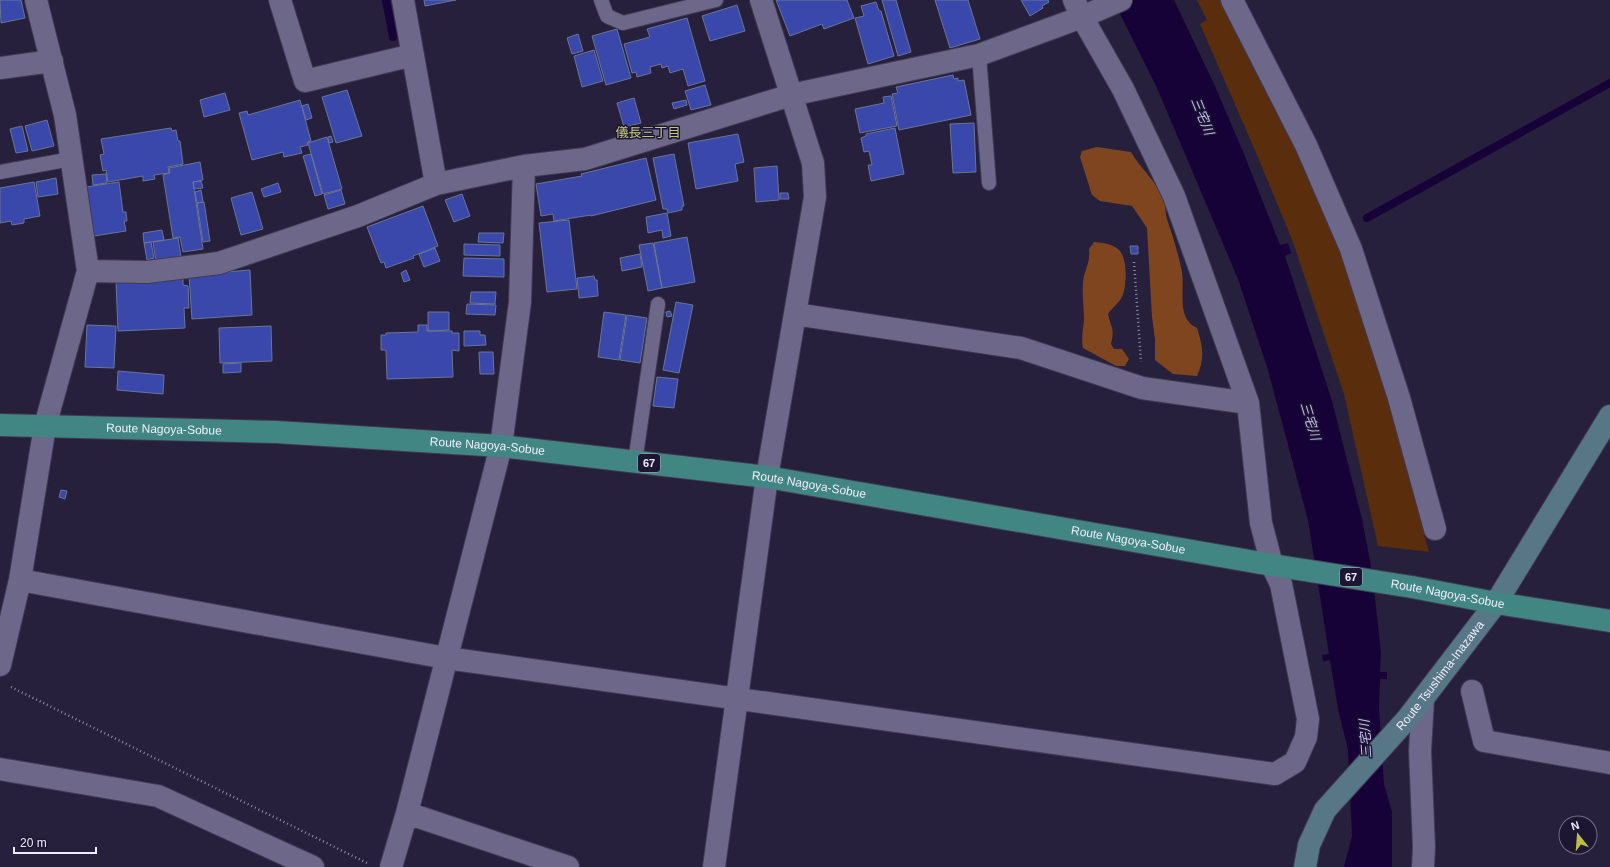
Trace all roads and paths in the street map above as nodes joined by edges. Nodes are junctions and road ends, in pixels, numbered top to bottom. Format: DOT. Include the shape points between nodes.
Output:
graph roads {
  1 [pos="36,0"];
  2 [pos="280,0"];
  3 [pos="403,0"];
  4 [pos="601,0"];
  5 [pos="716,0"];
  6 [pos="761,0"];
  7 [pos="1121,0"];
  8 [pos="1232,0"];
  9 [pos="1082,10"];
  10 [pos="413,55"];
  11 [pos="979,55"];
  12 [pos="52,61"];
  13 [pos="0,68"];
  14 [pos="791,95"];
  15 [pos="71,159"];
  16 [pos="524,166"];
  17 [pos="0,172"];
  18 [pos="989,183"];
  19 [pos="436,184"];
  20 [pos="1134,262"];
  21 [pos="88,271"];
  22 [pos="658,304"];
  23 [pos="795,314"];
  24 [pos="1142,388"];
  25 [pos="1248,403"];
  26 [pos="1610,416"];
  27 [pos="0,425"];
  28 [pos="45,426"];
  29 [pos="501,446"];
  30 [pos="635,462"];
  31 [pos="767,477"];
  32 [pos="1435,529"];
  33 [pos="1281,566"];
  34 [pos="20,580"];
  35 [pos="1496,602"];
  36 [pos="1610,621"];
  37 [pos="446,658"];
  38 [pos="4,675"];
  39 [pos="1472,691"];
  40 [pos="736,699"];
  41 [pos="1423,699"];
  42 [pos="1610,764"];
  43 [pos="0,769"];
  44 [pos="407,813"];
  45 [pos="367,864"];
  46 [pos="313,867"];
  47 [pos="391,867"];
  48 [pos="568,867"];
  49 [pos="714,867"];
  50 [pos="1305,867"];
  51 [pos="1423,867"];
  1 -- 12 [label="street"];
  2 -- 10 [label="street" via="305,81"];
  3 -- 10 [label="street"];
  4 -- 5 [label="lane" via="607,16 623,23"];
  6 -- 14 [label="street"];
  7 -- 9 [label="street"];
  8 -- 32 [label="street" via="1306,145 1350,249 1399,398"];
  9 -- 11 [label="street"];
  9 -- 25 [label="street" via="1174,196"];
  10 -- 19 [label="street"];
  11 -- 14 [label="street"];
  11 -- 18 [label="lane"];
  12 -- 13 [label="street"];
  12 -- 15 [label="street" via="65,115"];
  14 -- 16 [label="street" via="585,159"];
  14 -- 23 [label="street" via="813,163 815,197"];
  15 -- 17 [label="lane"];
  15 -- 21 [label="street"];
  16 -- 19 [label="street"];
  16 -- 29 [label="street" via="520,302"];
  19 -- 21 [label="street" via="358,216 219,263 147,272"];
  20 -- 24 [label="path"];
  21 -- 28 [label="street"];
  22 -- 30 [label="lane"];
  23 -- 24 [label="street" via="1022,348"];
  23 -- 31 [label="street"];
  24 -- 25 [label="street"];
  25 -- 33 [label="street" via="1261,523"];
  26 -- 35 [label="main road, Route Tsushima-Inazawa"];
  27 -- 28 [label="main road, Route Nagoya-Sobue / 67"];
  28 -- 29 [label="main road, Route Nagoya-Sobue / 67" via="276,432"];
  28 -- 34 [label="street"];
  29 -- 30 [label="main road, Route Nagoya-Sobue / 67"];
  29 -- 37 [label="street"];
  30 -- 31 [label="main road, Route Nagoya-Sobue / 67"];
  31 -- 33 [label="main road, Route Nagoya-Sobue / 67"];
  31 -- 40 [label="street"];
  33 -- 35 [label="main road, Route Nagoya-Sobue / 67"];
  33 -- 40 [label="street" via="1282,584 1308,719 1306,737 1295,762 1275,774"];
  34 -- 37 [label="street"];
  34 -- 38 [label="street"];
  35 -- 36 [label="main road, Route Nagoya-Sobue / 67"];
  35 -- 41 [label="main road, Route Tsushima-Inazawa"];
  37 -- 40 [label="street"];
  37 -- 44 [label="street"];
  38 -- 45 [label="path"];
  39 -- 42 [label="street" via="1484,741"];
  40 -- 49 [label="street"];
  41 -- 50 [label="main road, Route Tsushima-Inazawa" via="1325,810 1309,845"];
  41 -- 51 [label="street" via="1420,751"];
  43 -- 46 [label="street" via="158,796"];
  44 -- 47 [label="street"];
  44 -- 48 [label="street"];
}
